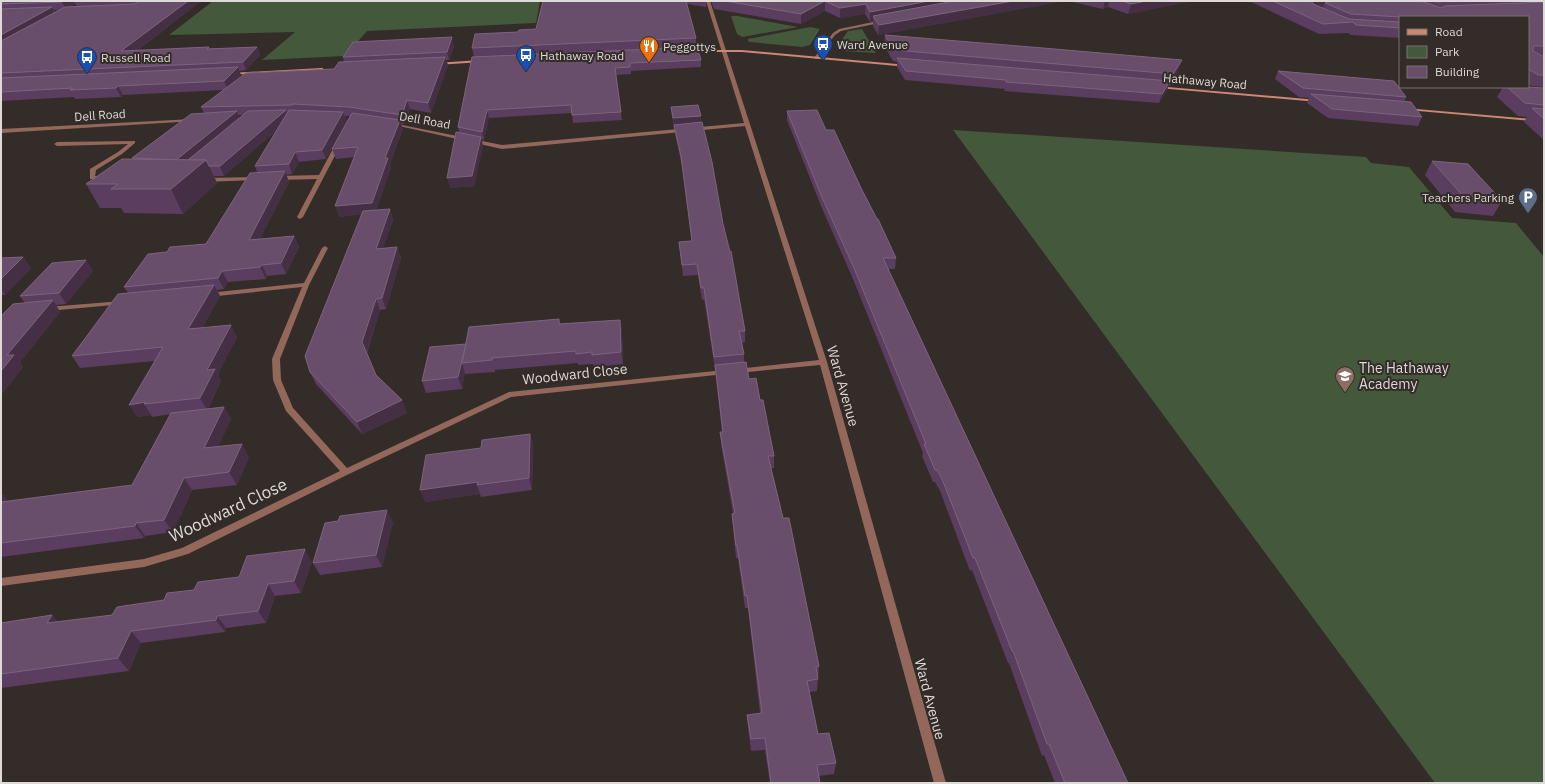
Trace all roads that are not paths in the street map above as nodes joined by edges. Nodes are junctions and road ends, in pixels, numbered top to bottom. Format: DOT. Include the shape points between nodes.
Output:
graph roads {
  1 [pos="708,1"];
  2 [pos="886,20"];
  3 [pos="686,51"];
  4 [pos="724,51"];
  5 [pos="816,58"];
  6 [pos="483,61"];
  7 [pos="428,64"];
  8 [pos="914,66"];
  9 [pos="325,69"];
  10 [pos="224,74"];
  11 [pos="1155,87"];
  12 [pos="1328,102"];
  13 [pos="1398,108"];
  14 [pos="200,119"];
  15 [pos="1544,121"];
  16 [pos="382,123"];
  17 [pos="748,124"];
  18 [pos="1,131"];
  19 [pos="342,138"];
  20 [pos="58,144"];
  21 [pos="321,177"];
  22 [pos="115,179"];
  23 [pos="267,179"];
  24 [pos="275,179"];
  25 [pos="198,180"];
  26 [pos="300,217"];
  27 [pos="325,248"];
  28 [pos="306,285"];
  29 [pos="203,295"];
  30 [pos="131,302"];
  31 [pos="44,310"];
  32 [pos="823,362"];
  33 [pos="346,472"];
  34 [pos="1,582"];
  35 [pos="940,783"];
  1 -- 4 [label="street, Ward Avenue"];
  2 -- 5 [label="street" via="840,30"];
  3 -- 4 [label="street"];
  4 -- 5 [label="street"];
  4 -- 17 [label="street, Ward Avenue"];
  5 -- 8 [label="street"];
  6 -- 7 [label="street"];
  9 -- 10 [label="street"];
  11 -- 12 [label="street, Hathaway Road"];
  13 -- 15 [label="street"];
  14 -- 18 [label="street, Dell Road"];
  16 -- 17 [label="street, Dell Road" via="502,146"];
  17 -- 32 [label="street, Ward Avenue"];
  19 -- 21 [label="street"];
  20 -- 22 [label="street" via="133,142 93,169 92,178"];
  21 -- 24 [label="street"];
  21 -- 26 [label="street"];
  23 -- 25 [label="street"];
  27 -- 28 [label="street"];
  28 -- 29 [label="street"];
  28 -- 33 [label="street" via="276,358 277,380 289,408"];
  30 -- 31 [label="street"];
  32 -- 33 [label="street, Woodward Close" via="509,395"];
  32 -- 35 [label="street, Ward Avenue"];
  33 -- 34 [label="street, Woodward Close" via="185,551 144,563"];
}
